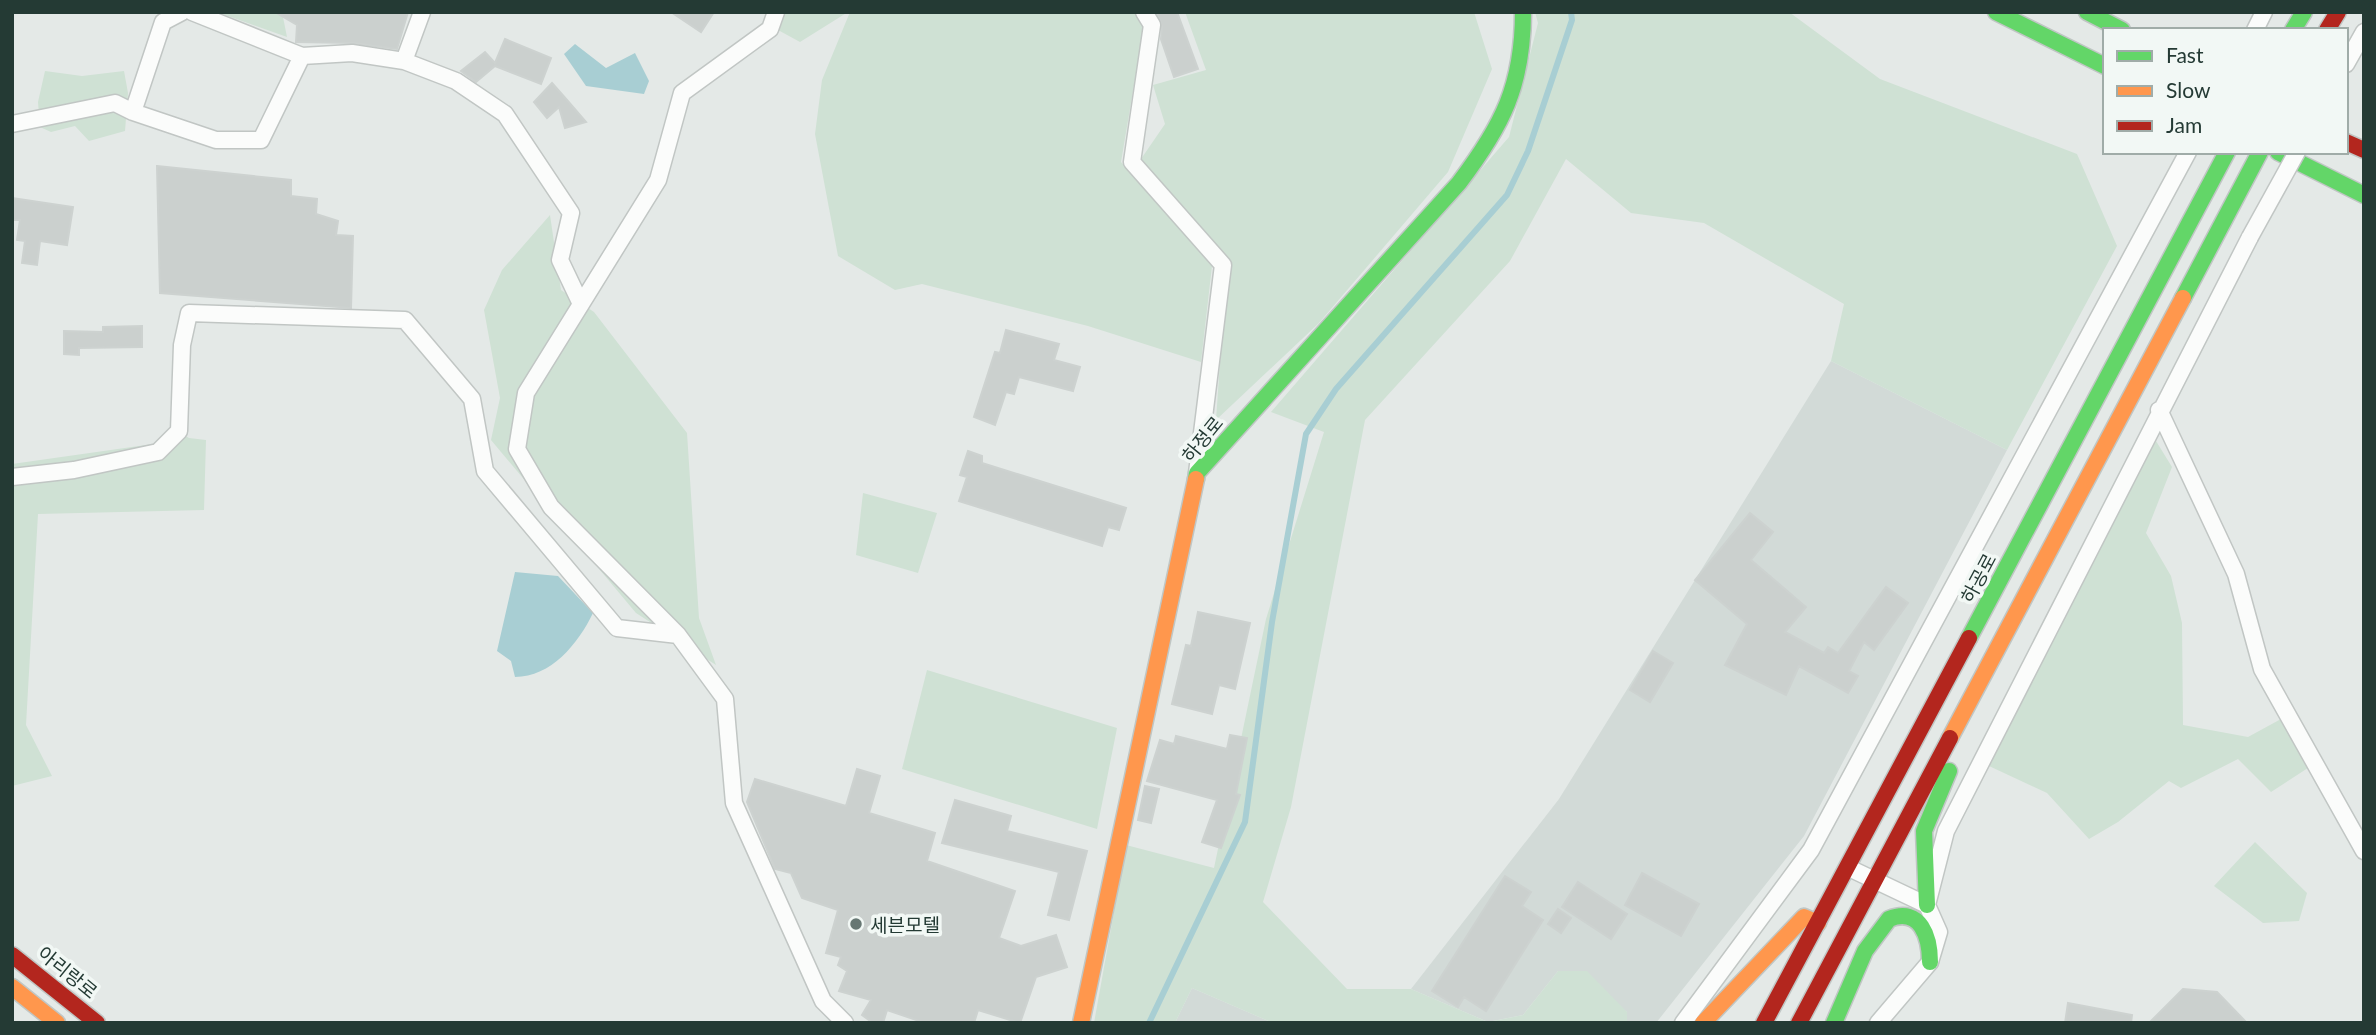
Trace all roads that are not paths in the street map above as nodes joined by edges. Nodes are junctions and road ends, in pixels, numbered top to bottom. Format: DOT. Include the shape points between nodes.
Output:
graph roads {
  1 [pos="182,12"];
  2 [pos="192,12"];
  3 [pos="422,12"];
  4 [pos="776,12"];
  5 [pos="1144,12"];
  6 [pos="1523,12"];
  7 [pos="1996,12"];
  8 [pos="2087,12"];
  9 [pos="2304,12"];
  10 [pos="2338,12"];
  11 [pos="2118,28"];
  12 [pos="2294,28"];
  13 [pos="2328,28"];
  14 [pos="2364,32"];
  15 [pos="302,56"];
  16 [pos="2348,60"];
  17 [pos="404,61"];
  18 [pos="2103,65"];
  19 [pos="133,112"];
  20 [pos="12,124"];
  21 [pos="2348,143"];
  22 [pos="2364,150"];
  23 [pos="2187,154"];
  24 [pos="2226,154"];
  25 [pos="2258,154"];
  26 [pos="2282,154"];
  27 [pos="2296,154"];
  28 [pos="2364,195"];
  29 [pos="580,302"];
  30 [pos="2160,410"];
  31 [pos="1197,474"];
  32 [pos="12,477"];
  33 [pos="678,635"];
  34 [pos="2004,636"];
  35 [pos="2364,850"];
  36 [pos="1849,868"];
  37 [pos="1875,878"];
  38 [pos="1927,905"];
  39 [pos="1818,923"];
  40 [pos="12,954"];
  41 [pos="1930,961"];
  42 [pos="12,987"];
  43 [pos="57,1023"];
  44 [pos="97,1023"];
  45 [pos="845,1023"];
  46 [pos="1081,1023"];
  47 [pos="1683,1023"];
  48 [pos="1703,1023"];
  49 [pos="1763,1023"];
  50 [pos="1799,1023"];
  51 [pos="1834,1023"];
  52 [pos="1878,1023"];
  1 -- 19 [label="street" via="163,22"];
  2 -- 15 [label="street"];
  3 -- 17 [label="street"];
  4 -- 29 [label="street" via="770,29 682,93 658,180 598,281"];
  5 -- 31 [label="street" via="1152,25 1132,162 1223,265"];
  6 -- 31 [label="main road, 하정로" via="1524,36 1512,90 1494,136 1460,183"];
  7 -- 18 [label="main road"];
  8 -- 11 [label="main road"];
  9 -- 12 [label="main road"];
  10 -- 13 [label="main road"];
  14 -- 16 [label="street"];
  15 -- 17 [label="street" via="352,53"];
  15 -- 19 [label="street" via="261,140 216,140"];
  17 -- 29 [label="street" via="456,81 505,114 571,213 560,260"];
  19 -- 20 [label="street" via="115,103"];
  21 -- 22 [label="main road"];
  23 -- 47 [label="street" via="1811,850"];
  24 -- 36 [label="main road, 하공로"];
  25 -- 34 [label="main road"];
  26 -- 28 [label="main road"];
  27 -- 30 [label="street, bridge"];
  29 -- 33 [label="street" via="526,393 517,449 551,507"];
  30 -- 35 [label="street" via="2236,574 2262,669"];
  30 -- 38 [label="street" via="1946,831"];
  31 -- 46 [label="main road, 하정로"];
  32 -- 33 [label="street" via="74,470 158,452 179,431 182,345 190,313 405,320 472,399 485,471 617,628"];
  33 -- 45 [label="street" via="726,699 734,803 822,1002"];
  34 -- 37 [label="main road"];
  34 -- 38 [label="main road" via="1924,831"];
  36 -- 37 [label="street"];
  36 -- 39 [label="main road, 하공로"];
  37 -- 38 [label="street"];
  37 -- 50 [label="main road"];
  38 -- 41 [label="street" via="1939,932"];
  39 -- 48 [label="main road" via="1804,917"];
  39 -- 49 [label="main road, 하공로"];
  40 -- 44 [label="main road, 아리랑로"];
  41 -- 51 [label="main road" via="1930,938 1922,923 1907,916 1890,918 1875,932"];
  41 -- 52 [label="street"];
  42 -- 43 [label="main road"];
}
